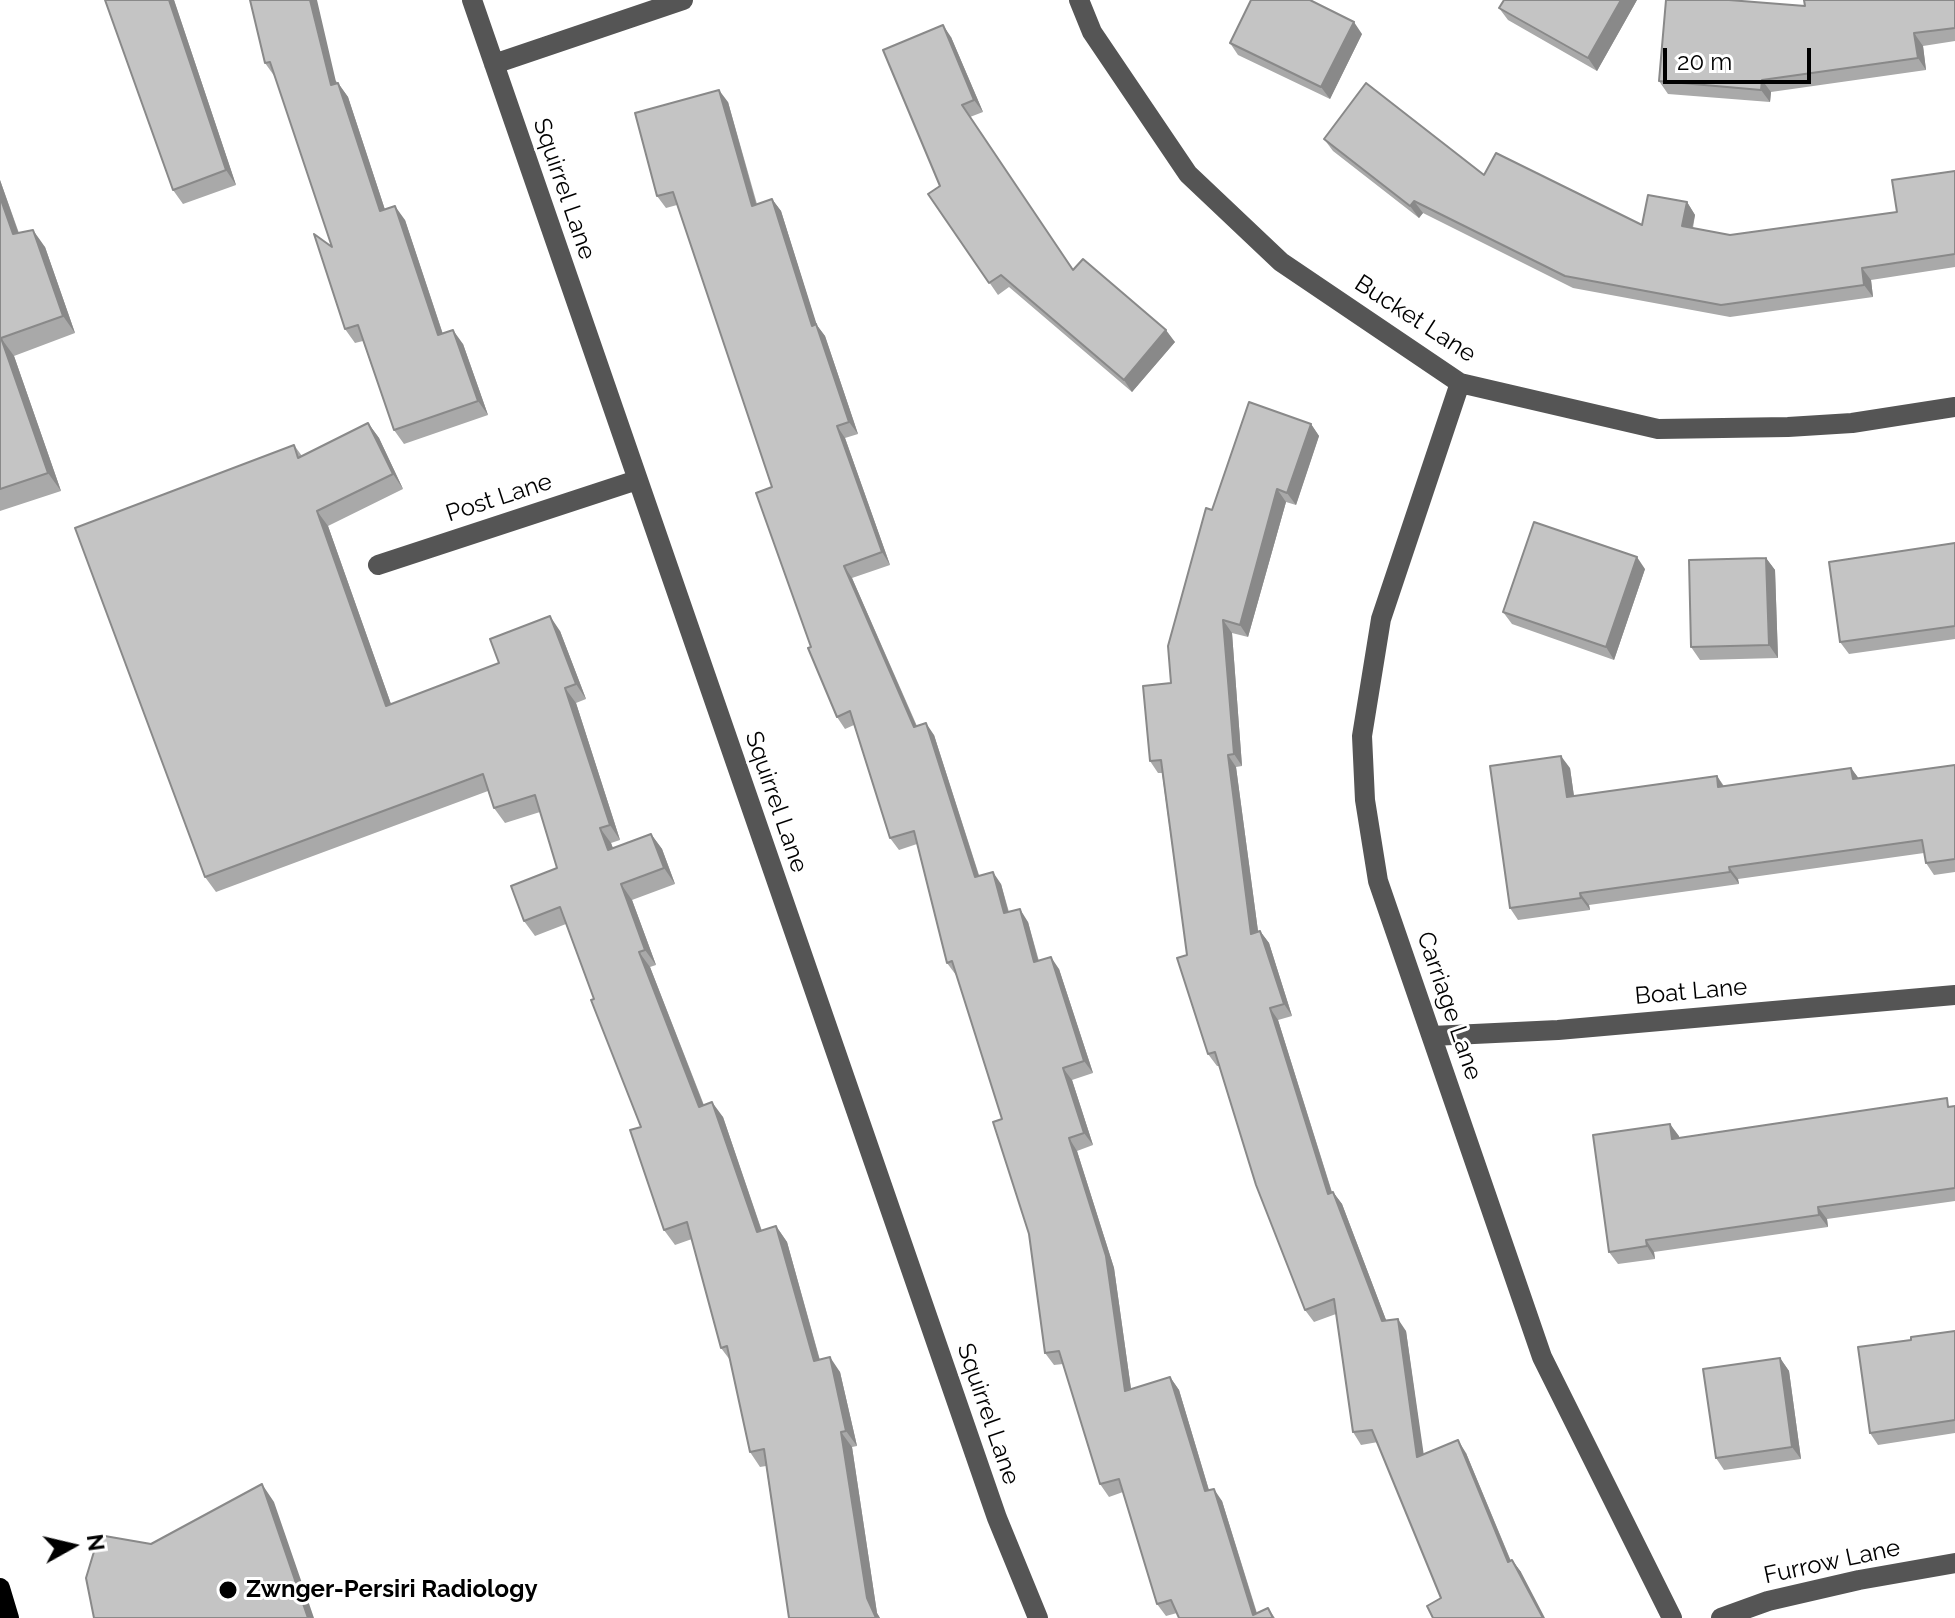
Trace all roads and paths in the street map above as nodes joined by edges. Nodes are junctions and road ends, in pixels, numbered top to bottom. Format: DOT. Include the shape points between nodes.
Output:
graph roads {
  1 [pos="472,0"];
  2 [pos="683,0"];
  3 [pos="1079,0"];
  4 [pos="494,64"];
  5 [pos="1460,383"];
  6 [pos="1955,407"];
  7 [pos="637,480"];
  8 [pos="378,565"];
  9 [pos="1955,995"];
  10 [pos="1432,1036"];
  11 [pos="1955,1563"];
  12 [pos="0,1588"];
  13 [pos="9,1618"];
  14 [pos="1038,1618"];
  15 [pos="1672,1618"];
  16 [pos="1721,1618"];
  1 -- 4 [label="street, Squirrel Lane"];
  2 -- 4 [label="street"];
  3 -- 5 [label="street, Bucket Lane" via="1092,32 1188,174 1281,262"];
  4 -- 7 [label="street, Squirrel Lane"];
  5 -- 6 [label="street, Bucket Lane" via="1658,429 1852,423"];
  5 -- 10 [label="street, Carriage Lane" via="1381,619 1362,736 1365,800 1378,881"];
  7 -- 8 [label="street, Post Lane"];
  7 -- 14 [label="street, Squirrel Lane" via="997,1518"];
  9 -- 10 [label="street, Boat Lane"];
  10 -- 15 [label="street, Carriage Lane" via="1542,1357"];
  11 -- 16 [label="street, Furrow Lane" via="1768,1601"];
  12 -- 13 [label="main road"];
}
